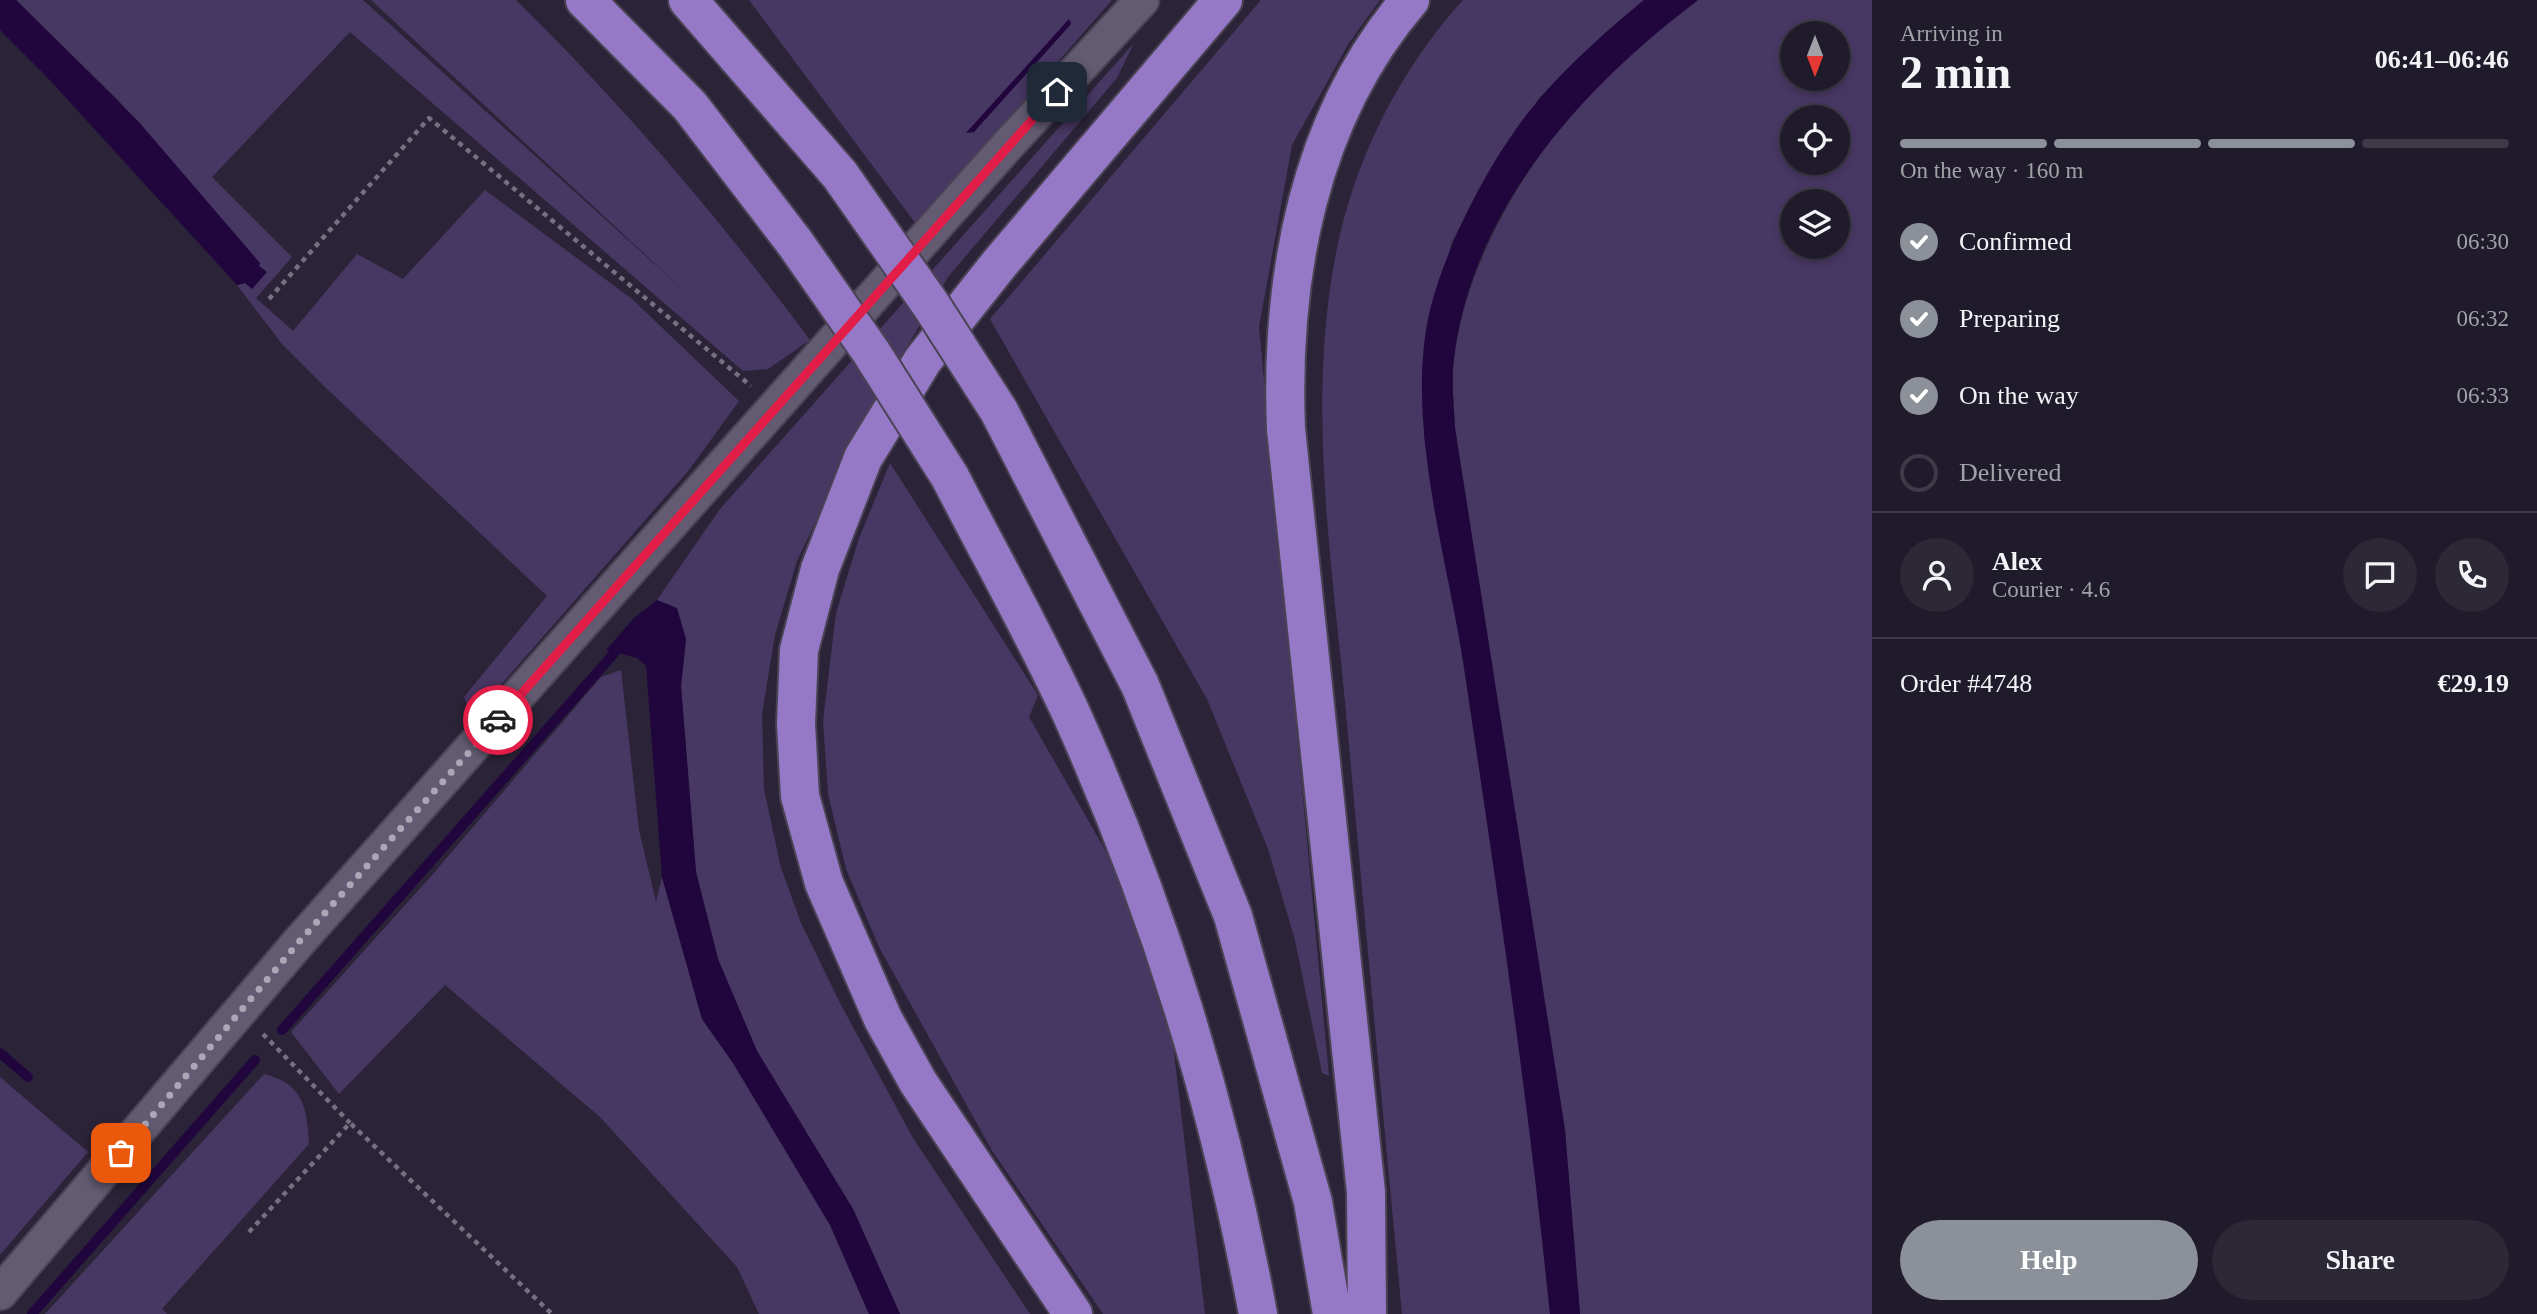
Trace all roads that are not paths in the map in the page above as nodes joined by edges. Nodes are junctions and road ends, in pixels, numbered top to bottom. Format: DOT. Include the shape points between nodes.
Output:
graph roads {
  1 [pos="584,0"];
  2 [pos="688,0"];
  3 [pos="1142,0"];
  4 [pos="1223,0"];
  5 [pos="1410,0"];
  6 [pos="0,1293"];
  7 [pos="1073,1314"];
  8 [pos="1258,1314"];
  9 [pos="1332,1314"];
  10 [pos="1367,1314"];
  1 -- 8 [label="highway, bridge" via="690,106 871,352 950,477 1071,712 1164,944 1222,1136"];
  2 -- 9 [label="highway, bridge" via="840,175 931,306 999,411 1140,685 1233,916 1313,1202"];
  3 -- 6 [label="street" via="298,943"];
  4 -- 7 [label="highway" via="923,360 863,458 820,569 799,650 796,724 800,796 824,883 883,1019 918,1082"];
  5 -- 10 [label="highway" via="1364,67 1315,175 1297,242 1284,366 1286,429 1366,1192"];
}
